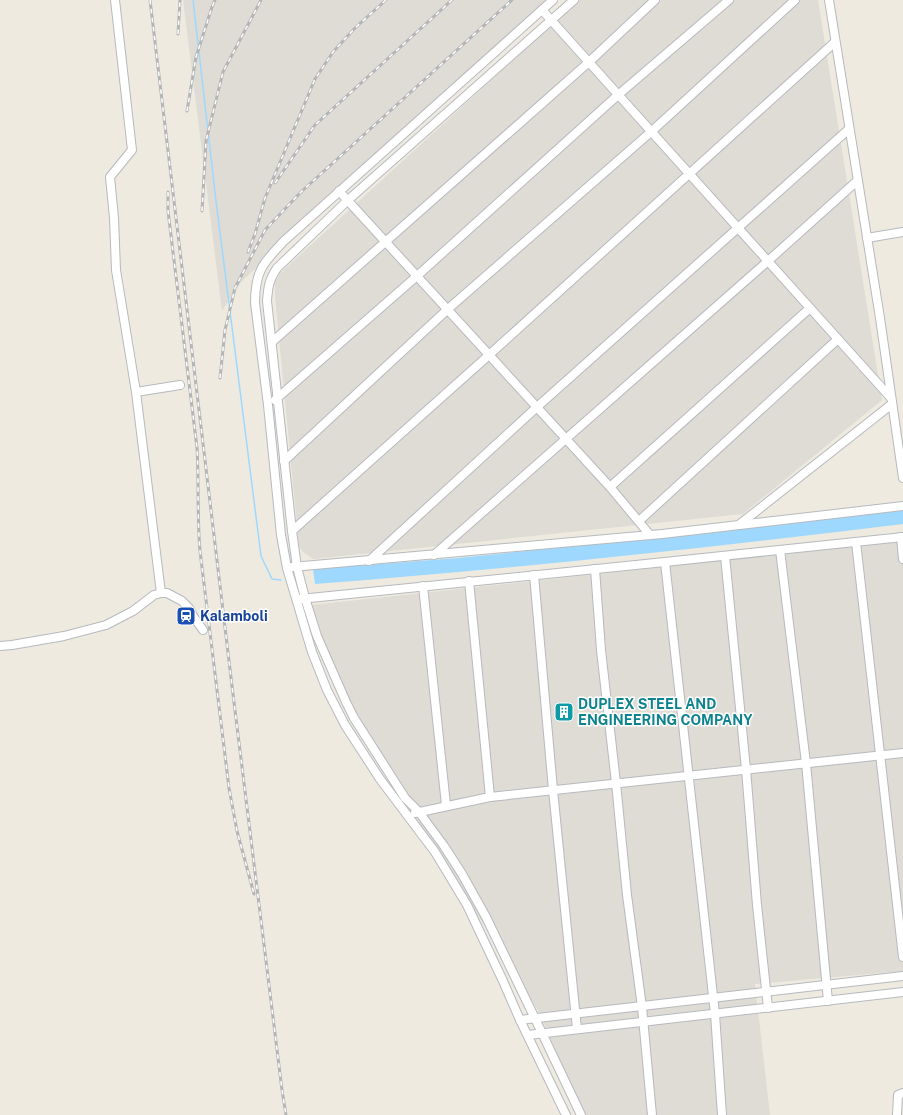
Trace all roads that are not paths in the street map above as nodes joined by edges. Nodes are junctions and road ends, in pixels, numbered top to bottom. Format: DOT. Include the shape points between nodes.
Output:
graph roads {
  1 [pos="115,0"];
  2 [pos="553,0"];
  3 [pos="574,0"];
  4 [pos="655,0"];
  5 [pos="729,0"];
  6 [pos="795,0"];
  7 [pos="829,0"];
  8 [pos="542,10"];
  9 [pos="552,21"];
  10 [pos="835,42"];
  11 [pos="589,62"];
  12 [pos="618,95"];
  13 [pos="849,129"];
  14 [pos="652,131"];
  15 [pos="690,174"];
  16 [pos="857,181"];
  17 [pos="339,191"];
  18 [pos="347,201"];
  19 [pos="738,228"];
  20 [pos="903,232"];
  21 [pos="867,238"];
  22 [pos="385,242"];
  23 [pos="768,261"];
  24 [pos="416,276"];
  25 [pos="810,308"];
  26 [pos="448,309"];
  27 [pos="838,339"];
  28 [pos="272,342"];
  29 [pos="489,355"];
  30 [pos="180,385"];
  31 [pos="136,392"];
  32 [pos="278,398"];
  33 [pos="892,401"];
  34 [pos="268,405"];
  35 [pos="537,408"];
  36 [pos="566,439"];
  37 [pos="901,454"];
  38 [pos="284,461"];
  39 [pos="903,478"];
  40 [pos="610,487"];
  41 [pos="903,506"];
  42 [pos="639,521"];
  43 [pos="739,524"];
  44 [pos="292,531"];
  45 [pos="650,535"];
  46 [pos="902,537"];
  47 [pos="856,542"];
  48 [pos="780,550"];
  49 [pos="434,555"];
  50 [pos="725,556"];
  51 [pos="903,559"];
  52 [pos="369,561"];
  53 [pos="665,562"];
  54 [pos="594,569"];
  55 [pos="298,570"];
  56 [pos="288,571"];
  57 [pos="534,575"];
  58 [pos="469,581"];
  59 [pos="423,586"];
  60 [pos="161,593"];
  61 [pos="304,597"];
  62 [pos="295,598"];
  63 [pos="203,630"];
  64 [pos="0,646"];
  65 [pos="903,752"];
  66 [pos="881,755"];
  67 [pos="806,763"];
  68 [pos="746,769"];
  69 [pos="689,776"];
  70 [pos="616,783"];
  71 [pos="552,790"];
  72 [pos="490,797"];
  73 [pos="446,805"];
  74 [pos="419,812"];
  75 [pos="406,814"];
  76 [pos="903,957"];
  77 [pos="903,976"];
  78 [pos="827,985"];
  79 [pos="903,992"];
  80 [pos="766,993"];
  81 [pos="713,999"];
  82 [pos="828,1001"];
  83 [pos="642,1007"];
  84 [pos="768,1008"];
  85 [pos="575,1014"];
  86 [pos="715,1014"];
  87 [pos="535,1019"];
  88 [pos="520,1020"];
  89 [pos="643,1022"];
  90 [pos="577,1029"];
  91 [pos="542,1033"];
  92 [pos="528,1035"];
  93 [pos="903,1093"];
  94 [pos="566,1115"];
  95 [pos="581,1115"];
  96 [pos="652,1115"];
  97 [pos="722,1115"];
  98 [pos="897,1115"];
  1 -- 31 [label="street" via="132,150 110,177 116,270"];
  2 -- 8 [label="street"];
  3 -- 9 [label="street"];
  4 -- 11 [label="street"];
  5 -- 12 [label="street"];
  6 -- 14 [label="street"];
  7 -- 10 [label="street"];
  8 -- 9 [label="street"];
  8 -- 17 [label="street"];
  9 -- 11 [label="street"];
  9 -- 18 [label="street"];
  10 -- 13 [label="street"];
  10 -- 15 [label="street"];
  11 -- 12 [label="street"];
  11 -- 22 [label="street"];
  12 -- 14 [label="street"];
  12 -- 24 [label="street"];
  13 -- 16 [label="street"];
  13 -- 19 [label="street"];
  14 -- 15 [label="street"];
  14 -- 26 [label="street"];
  15 -- 19 [label="street"];
  15 -- 29 [label="street"];
  16 -- 21 [label="street"];
  16 -- 23 [label="street"];
  17 -- 18 [label="street"];
  17 -- 34 [label="street" via="284,241 267,259 257,277 255,303"];
  18 -- 22 [label="street"];
  18 -- 28 [label="street" via="277,268 270,279 267,301"];
  19 -- 23 [label="street"];
  19 -- 35 [label="street"];
  20 -- 21 [label="street"];
  21 -- 33 [label="street"];
  22 -- 24 [label="street"];
  22 -- 28 [label="street"];
  23 -- 25 [label="street"];
  23 -- 36 [label="street"];
  24 -- 26 [label="street"];
  24 -- 32 [label="street"];
  25 -- 27 [label="street"];
  25 -- 40 [label="street"];
  26 -- 29 [label="street"];
  26 -- 38 [label="street"];
  27 -- 33 [label="street"];
  27 -- 42 [label="street"];
  28 -- 32 [label="street"];
  29 -- 35 [label="street"];
  29 -- 44 [label="street"];
  30 -- 31 [label="street"];
  31 -- 60 [label="street"];
  32 -- 34 [label="street"];
  32 -- 38 [label="street"];
  33 -- 37 [label="street"];
  33 -- 43 [label="street"];
  34 -- 56 [label="street" via="281,535"];
  35 -- 36 [label="street"];
  35 -- 52 [label="street"];
  36 -- 40 [label="street"];
  36 -- 49 [label="street"];
  37 -- 39 [label="street"];
  38 -- 44 [label="street"];
  40 -- 42 [label="street"];
  41 -- 43 [label="street"];
  42 -- 45 [label="street"];
  43 -- 45 [label="street"];
  44 -- 55 [label="street"];
  45 -- 49 [label="street"];
  46 -- 47 [label="street"];
  46 -- 51 [label="street"];
  47 -- 48 [label="street"];
  47 -- 66 [label="street"];
  48 -- 50 [label="street"];
  48 -- 67 [label="street"];
  49 -- 52 [label="street"];
  50 -- 53 [label="street"];
  50 -- 68 [label="street"];
  52 -- 55 [label="street"];
  53 -- 54 [label="street"];
  53 -- 69 [label="street"];
  54 -- 57 [label="street"];
  54 -- 70 [label="street"];
  55 -- 56 [label="street"];
  55 -- 61 [label="street"];
  56 -- 62 [label="street"];
  57 -- 58 [label="street"];
  57 -- 71 [label="street"];
  58 -- 59 [label="street"];
  58 -- 72 [label="street"];
  59 -- 61 [label="street"];
  59 -- 73 [label="street"];
  60 -- 63 [label="street" via="167,593 182,601"];
  60 -- 64 [label="street" via="106,625 64,636"];
  61 -- 62 [label="street"];
  61 -- 74 [label="street" via="317,636 351,713 406,798"];
  62 -- 75 [label="street" via="327,690 345,725"];
  65 -- 66 [label="street"];
  66 -- 67 [label="street"];
  66 -- 76 [label="street"];
  67 -- 68 [label="street"];
  67 -- 78 [label="street"];
  68 -- 69 [label="street"];
  68 -- 80 [label="street"];
  69 -- 70 [label="street"];
  69 -- 81 [label="street"];
  70 -- 71 [label="street"];
  70 -- 83 [label="street"];
  71 -- 72 [label="street"];
  71 -- 85 [label="street"];
  72 -- 73 [label="street"];
  73 -- 74 [label="street"];
  74 -- 75 [label="street"];
  74 -- 87 [label="street" via="462,874 486,917"];
  75 -- 88 [label="street" via="434,852 467,905"];
  77 -- 78 [label="street"];
  78 -- 80 [label="street"];
  78 -- 82 [label="street"];
  79 -- 82 [label="street"];
  80 -- 81 [label="street"];
  80 -- 84 [label="street"];
  81 -- 83 [label="street"];
  81 -- 86 [label="street"];
  82 -- 84 [label="street"];
  83 -- 85 [label="street"];
  83 -- 89 [label="street"];
  84 -- 86 [label="street"];
  85 -- 87 [label="street"];
  85 -- 90 [label="street"];
  86 -- 89 [label="street"];
  86 -- 97 [label="street"];
  87 -- 88 [label="street"];
  87 -- 91 [label="street"];
  88 -- 92 [label="street"];
  89 -- 90 [label="street"];
  89 -- 96 [label="street"];
  90 -- 91 [label="street"];
  91 -- 92 [label="street"];
  91 -- 95 [label="street"];
  92 -- 94 [label="street"];
  93 -- 98 [label="street" via="898,1094"];
}
